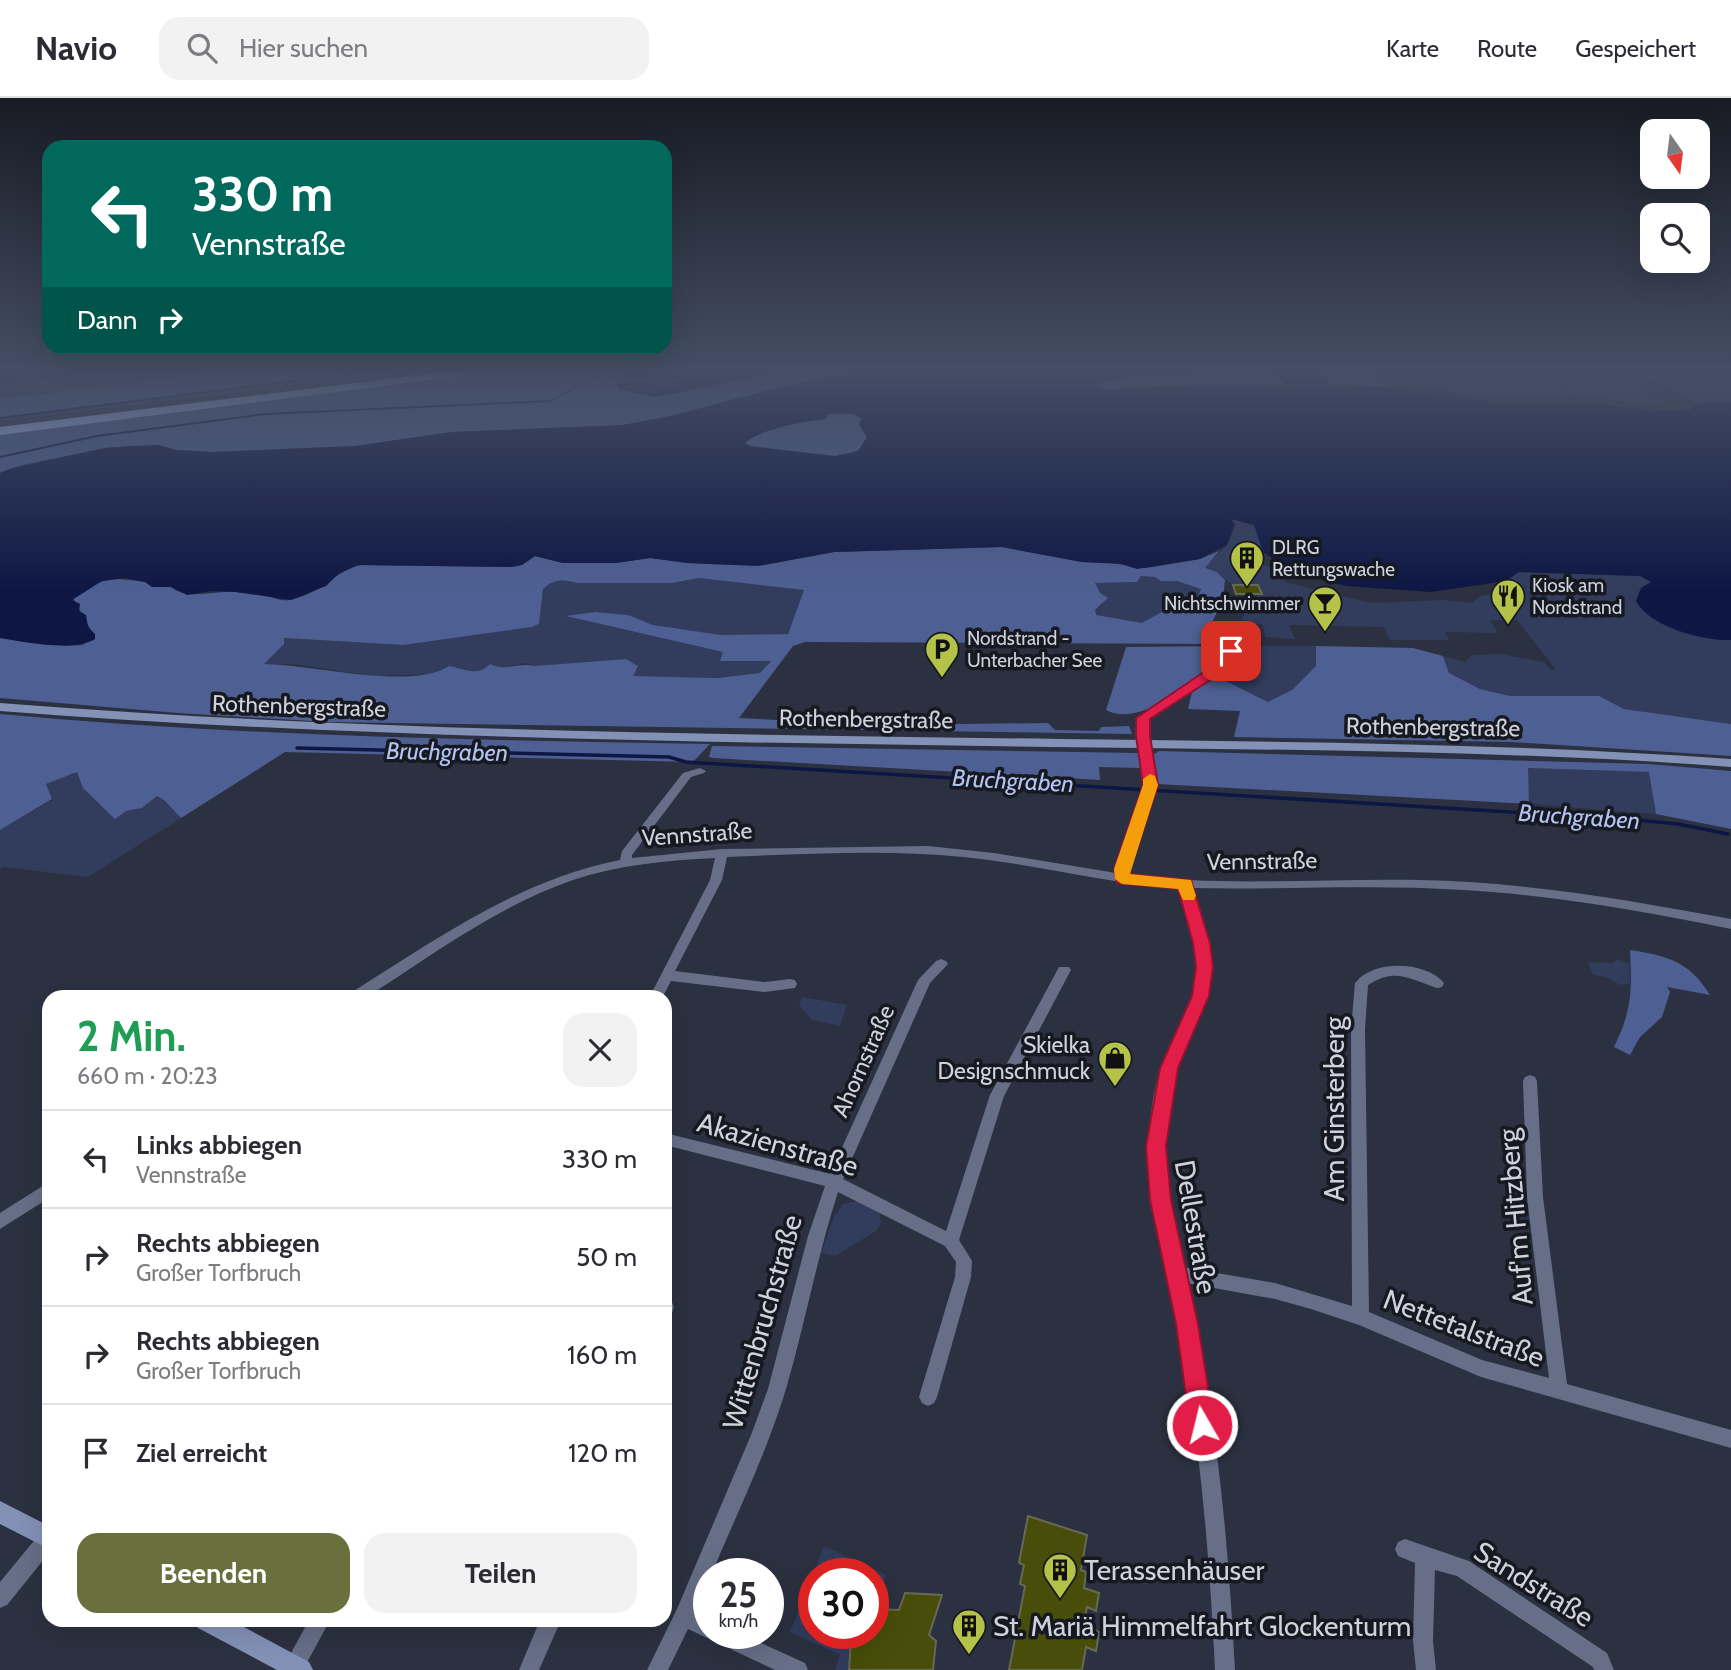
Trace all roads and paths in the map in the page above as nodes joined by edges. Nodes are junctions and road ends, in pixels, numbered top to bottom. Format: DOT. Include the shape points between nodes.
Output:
graph roads {
  1 [pos="1230,645"];
  2 [pos="0,707"];
  3 [pos="1144,744"];
  4 [pos="1731,763"];
  5 [pos="700,771"];
  6 [pos="722,853"];
  7 [pos="626,862"];
  8 [pos="1122,879"];
  9 [pos="1185,884"];
  10 [pos="1731,924"];
  11 [pos="941,964"];
  12 [pos="1064,970"];
  13 [pos="666,975"];
  14 [pos="1437,983"];
  15 [pos="790,984"];
  16 [pos="367,990"];
  17 [pos="659,990"];
  18 [pos="1530,1081"];
  19 [pos="672,1141"];
  20 [pos="834,1182"];
  21 [pos="42,1194"];
  22 [pos="0,1222"];
  23 [pos="951,1241"];
  24 [pos="1176,1274"];
  25 [pos="1361,1317"];
  26 [pos="1559,1391"];
  27 [pos="928,1396"];
  28 [pos="1731,1439"];
  29 [pos="0,1512"];
  30 [pos="42,1534"];
  31 [pos="42,1547"];
  32 [pos="1405,1549"];
  33 [pos="1425,1557"];
  34 [pos="0,1598"];
  35 [pos="684,1616"];
  36 [pos="693,1621"];
  37 [pos="219,1627"];
  38 [pos="316,1627"];
  39 [pos="548,1627"];
  40 [pos="751,1649"];
  41 [pos="290,1667"];
  42 [pos="529,1670"];
  43 [pos="657,1670"];
  44 [pos="798,1670"];
  45 [pos="1225,1670"];
  46 [pos="1426,1670"];
  47 [pos="1604,1670"];
  1 -- 3 [label="street" via="1231,656 1222,666 1143,718"];
  2 -- 3 [label="main road, Rothenbergstraße" via="156,720 401,731"];
  3 -- 4 [label="main road, Rothenbergstraße" via="1513,750"];
  3 -- 8 [label="street" via="1150,785"];
  5 -- 7 [label="street, Vennstraße" via="687,775 626,854"];
  6 -- 7 [label="street, Vennstraße"];
  6 -- 8 [label="street, Vennstraße" via="930,849"];
  6 -- 13 [label="street" via="716,880"];
  7 -- 16 [label="street, Vennstraße" via="512,900"];
  8 -- 9 [label="street, Vennstraße"];
  9 -- 10 [label="street, Vennstraße" via="1351,882 1498,888 1593,899"];
  9 -- 24 [label="street, Dellestraße" via="1201,943 1204,976 1169,1068 1156,1146 1158,1188"];
  11 -- 20 [label="street, Ahornstraße" via="925,980"];
  12 -- 23 [label="street" via="997,1095"];
  13 -- 15 [label="street" via="765,987"];
  13 -- 17 [label="street"];
  14 -- 25 [label="street, Am Ginsterberg" via="1387,969 1362,984 1358,1029"];
  18 -- 26 [label="street, Auf'm Hitzberg" via="1535,1197"];
  19 -- 20 [label="street, Akazienstraße"];
  20 -- 23 [label="street, Akazienstraße"];
  20 -- 35 [label="street, Wittenbruchstraße" via="776,1390"];
  21 -- 22 [label="street"];
  23 -- 27 [label="street" via="965,1268"];
  24 -- 25 [label="street, Nettetalstraße" via="1275,1291"];
  24 -- 45 [label="street, Dellestraße" via="1216,1523"];
  25 -- 26 [label="street, Nettetalstraße" via="1481,1368"];
  26 -- 28 [label="street, Nettetalstraße"];
  29 -- 30 [label="main road"];
  31 -- 34 [label="street"];
  32 -- 33 [label="street, Sandstraße"];
  33 -- 46 [label="street"];
  33 -- 47 [label="street, Sandstraße" via="1462,1569 1600,1660"];
  35 -- 36 [label="street"];
  35 -- 43 [label="street, Wittenbruchstraße"];
  37 -- 41 [label="main road"];
  38 -- 41 [label="street"];
  39 -- 42 [label="street"];
  40 -- 44 [label="street"];
}
